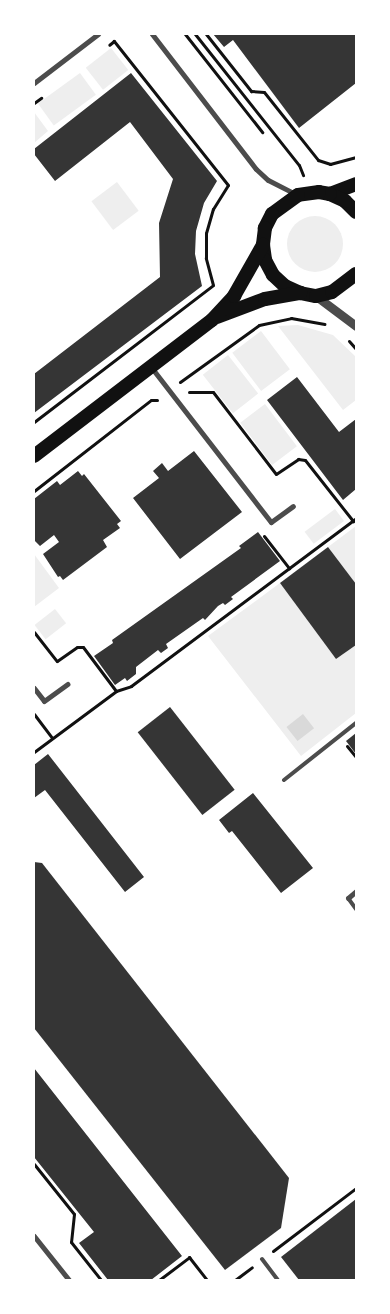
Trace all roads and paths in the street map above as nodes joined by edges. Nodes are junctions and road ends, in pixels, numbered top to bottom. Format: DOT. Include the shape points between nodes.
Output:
graph roads {
  1 [pos="98,34"];
  2 [pos="152,34"];
  3 [pos="185,34"];
  4 [pos="196,34"];
  5 [pos="206,34"];
  6 [pos="106,47"];
  7 [pos="34,83"];
  8 [pos="48,92"];
  9 [pos="34,103"];
  10 [pos="262,132"];
  11 [pos="356,157"];
  12 [pos="356,184"];
  13 [pos="302,194"];
  14 [pos="330,194"];
  15 [pos="356,212"];
  16 [pos="263,245"];
  17 [pos="356,274"];
  18 [pos="300,293"];
  19 [pos="316,296"];
  20 [pos="212,320"];
  21 [pos="328,326"];
  22 [pos="356,326"];
  23 [pos="342,335"];
  24 [pos="356,349"];
  25 [pos="151,367"];
  26 [pos="161,403"];
  27 [pos="34,422"];
  28 [pos="34,456"];
  29 [pos="34,491"];
  30 [pos="293,506"];
  31 [pos="355,520"];
  32 [pos="259,529"];
  33 [pos="289,568"];
  34 [pos="34,632"];
  35 [pos="67,684"];
  36 [pos="34,688"];
  37 [pos="116,691"];
  38 [pos="34,713"];
  39 [pos="356,723"];
  40 [pos="52,738"];
  41 [pos="34,752"];
  42 [pos="284,780"];
  43 [pos="356,891"];
  44 [pos="348,898"];
  45 [pos="356,909"];
  46 [pos="34,1164"];
  47 [pos="356,1188"];
  48 [pos="34,1236"];
  49 [pos="262,1260"];
  50 [pos="69,1280"];
  51 [pos="101,1280"];
  52 [pos="159,1280"];
  53 [pos="207,1280"];
  54 [pos="235,1280"];
  55 [pos="278,1280"];
  1 -- 7 [label="street"];
  2 -- 13 [label="street" via="256,170 282,189"];
  3 -- 10 [label="path"];
  4 -- 13 [label="path" via="299,164"];
  5 -- 11 [label="path" via="252,91 264,92 318,160 330,164"];
  6 -- 27 [label="path" via="114,41 228,185 213,209 206,233 206,258 213,285"];
  8 -- 9 [label="path"];
  12 -- 14 [label="highway"];
  13 -- 14 [label="highway"];
  13 -- 16 [label="highway" via="272,214"];
  14 -- 15 [label="highway" via="345,201"];
  16 -- 18 [label="highway" via="265,260 273,275"];
  16 -- 20 [label="highway" via="234,296"];
  17 -- 19 [label="highway" via="332,292"];
  18 -- 19 [label="highway"];
  18 -- 20 [label="highway" via="266,299"];
  19 -- 22 [label="street"];
  20 -- 25 [label="highway"];
  21 -- 31 [label="path" via="291,318 259,325 179,382 187,392 212,392 276,474 298,459 305,460"];
  23 -- 24 [label="path"];
  25 -- 28 [label="highway"];
  25 -- 30 [label="street" via="271,522"];
  26 -- 29 [label="path" via="151,400"];
  31 -- 33 [label="path"];
  32 -- 33 [label="path"];
  33 -- 37 [label="path" via="131,686"];
  34 -- 37 [label="path" via="57,661 77,647 83,647"];
  35 -- 36 [label="street" via="44,701"];
  37 -- 40 [label="path"];
  38 -- 40 [label="path"];
  39 -- 42 [label="lane"];
  40 -- 41 [label="path"];
  43 -- 44 [label="street"];
  44 -- 45 [label="lane"];
  46 -- 51 [label="path" via="74,1214 71,1242"];
  47 -- 49 [label="path"];
  48 -- 50 [label="street"];
  49 -- 54 [label="path"];
  49 -- 55 [label="lane"];
  52 -- 53 [label="path" via="189,1257"];
}
